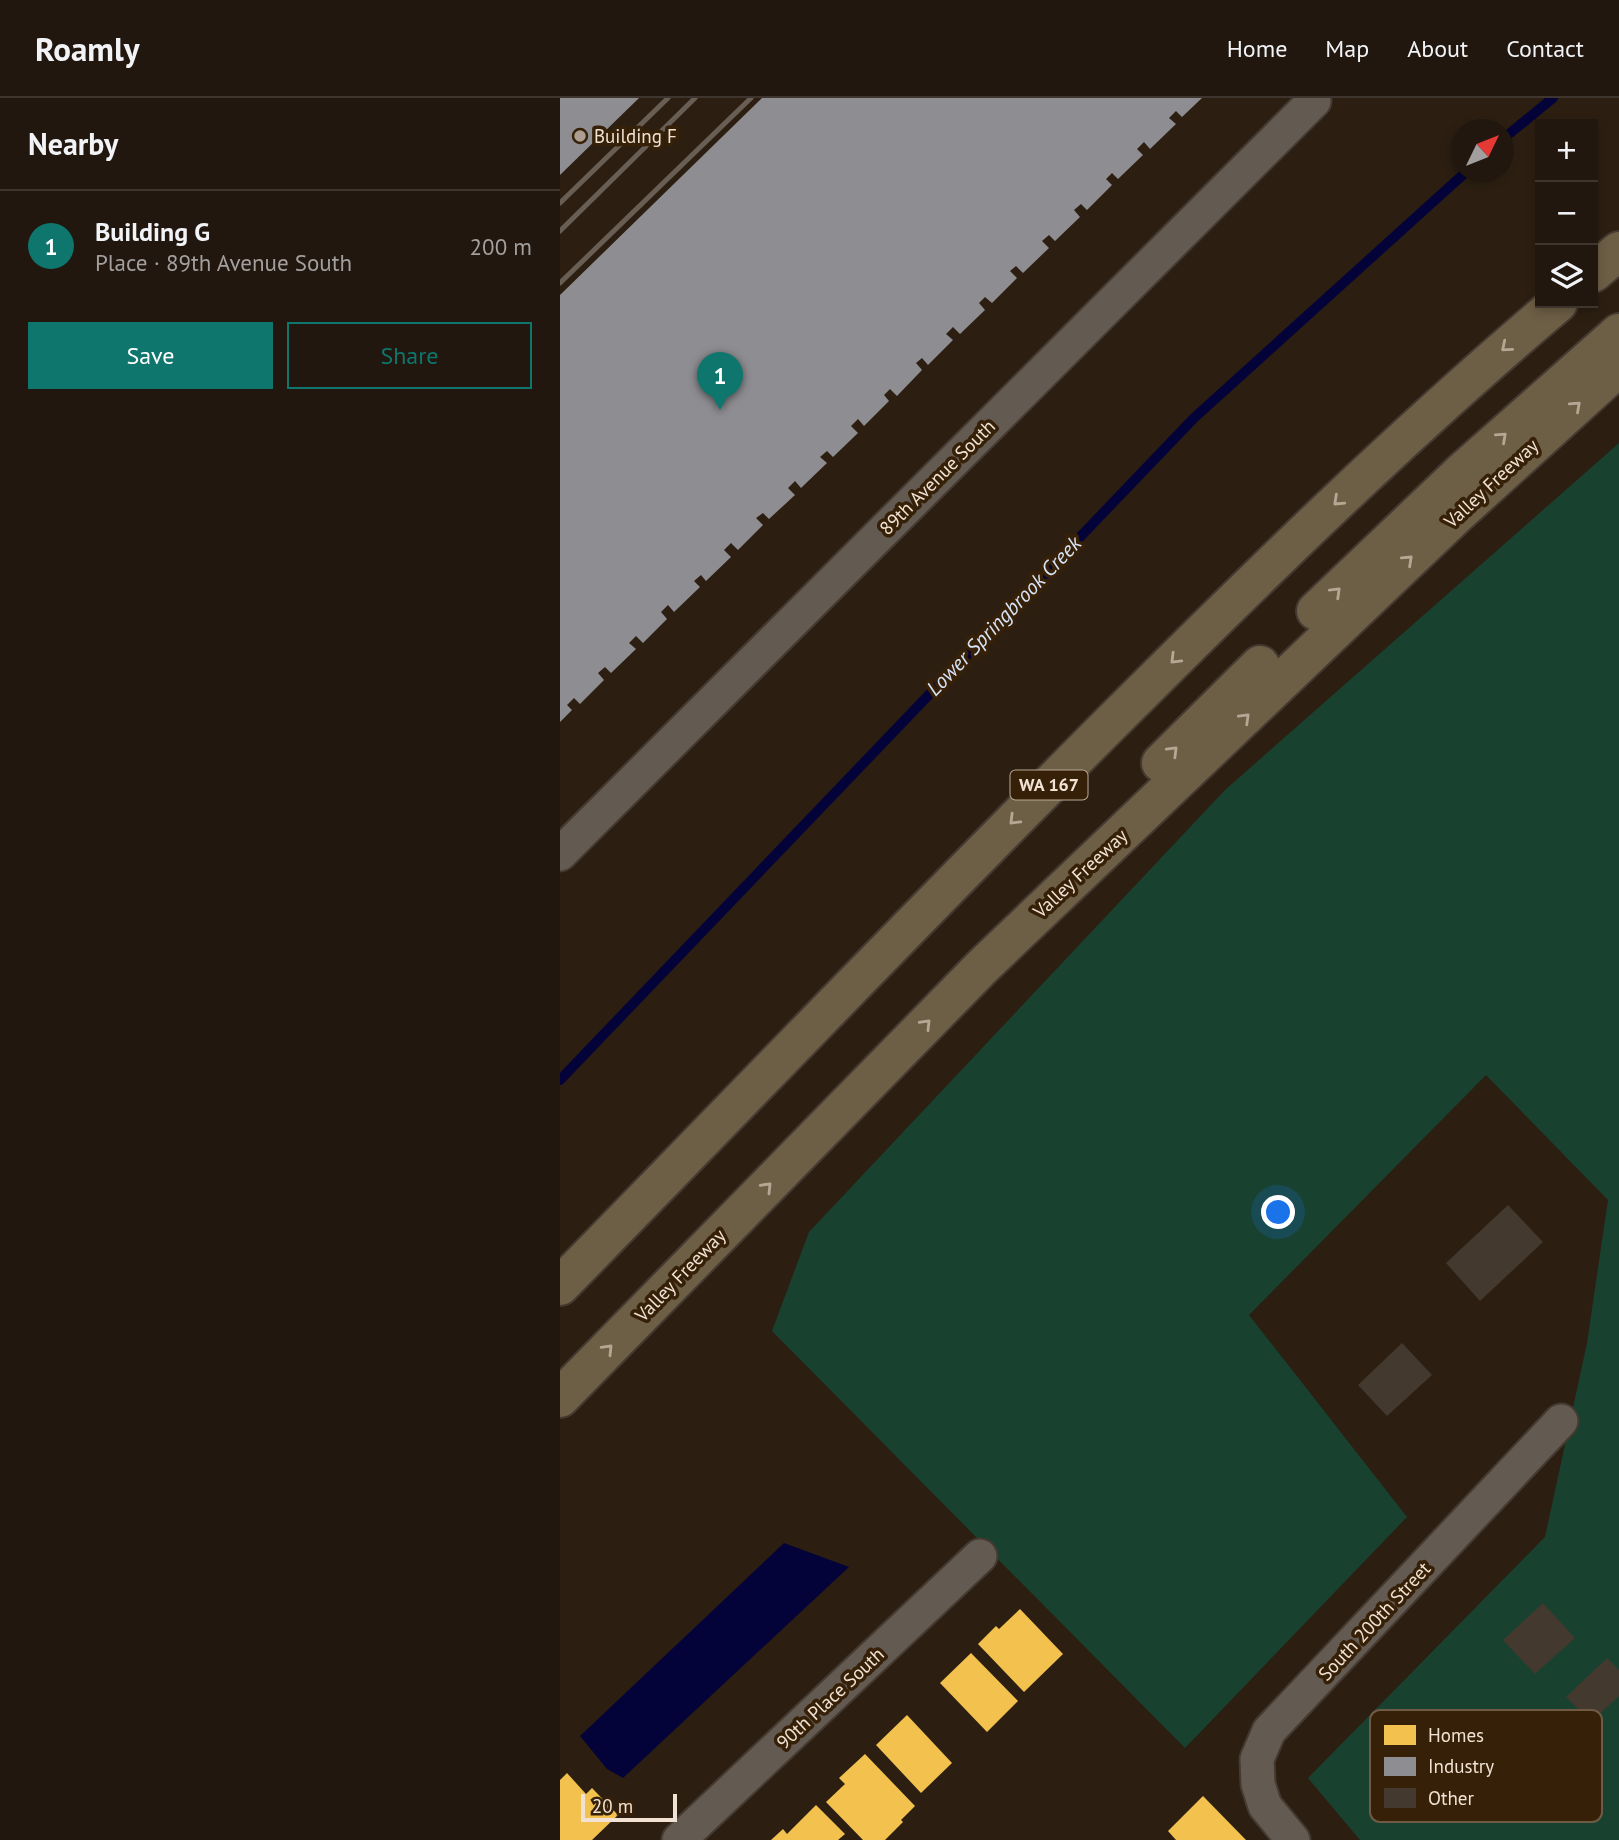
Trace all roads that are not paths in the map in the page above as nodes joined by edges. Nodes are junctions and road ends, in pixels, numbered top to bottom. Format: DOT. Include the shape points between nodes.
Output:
graph roads {
  1 [pos="1313,99"];
  2 [pos="1619,251"];
  3 [pos="1598,269"];
  4 [pos="1552,308"];
  5 [pos="1619,333"];
  6 [pos="1619,367"];
  7 [pos="560,854"];
  8 [pos="982,967"];
  9 [pos="560,1286"];
  10 [pos="560,1398"];
  11 [pos="1562,1421"];
  12 [pos="980,1556"];
  13 [pos="679,1840"];
  14 [pos="1293,1840"];
  1 -- 7 [label="street, 89th Avenue South"];
  2 -- 3 [label="highway"];
  4 -- 9 [label="highway, WA 167, one-way" via="1263,571"];
  8 -- 5 [label="highway, one-way" via="1108,817 1199,724 1462,472"];
  8 -- 6 [label="highway, Valley Freeway, one-way" via="1445,526"];
  10 -- 8 [label="highway, Valley Freeway, one-way"];
  11 -- 14 [label="street, South 200th Street" via="1269,1731 1257,1759 1258,1784 1265,1806"];
  12 -- 13 [label="street, 90th Place South"];
}
